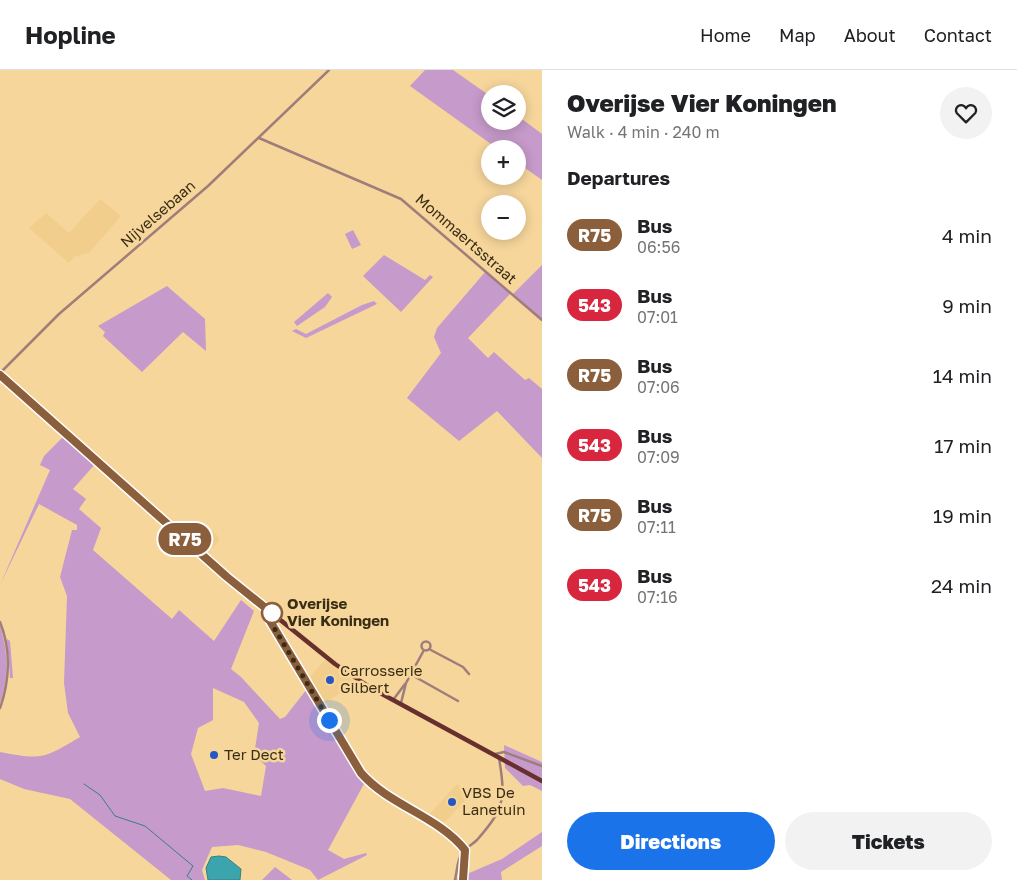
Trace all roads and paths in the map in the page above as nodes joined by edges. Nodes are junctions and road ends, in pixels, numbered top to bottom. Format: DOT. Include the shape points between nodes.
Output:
graph roads {
  1 [pos="329,70"];
  2 [pos="258,138"];
  3 [pos="542,320"];
  4 [pos="0,374"];
  5 [pos="273,614"];
  6 [pos="0,622"];
  7 [pos="429,649"];
  8 [pos="424,650"];
  9 [pos="410,674"];
  10 [pos="469,674"];
  11 [pos="406,683"];
  12 [pos="393,700"];
  13 [pos="458,700"];
  14 [pos="401,704"];
  15 [pos="0,708"];
  16 [pos="497,756"];
  17 [pos="542,766"];
  18 [pos="542,781"];
  19 [pos="465,850"];
  20 [pos="455,880"];
  21 [pos="462,880"];
  1 -- 2 [label="street, Nijvelsebaan"];
  2 -- 3 [label="street, Mommaertsstraat" via="401,199"];
  2 -- 4 [label="street, Nijvelsebaan" via="208,186 59,314"];
  4 -- 5 [label="main road" via="227,577"];
  5 -- 12 [label="main road" via="348,673"];
  5 -- 19 [label="street" via="270,621 361,773 382,792 441,828"];
  6 -- 15 [label="street" via="6,640 8,681"];
  7 -- 8 [label="street"];
  7 -- 8 [label="street" via="430,643 426,641 421,644"];
  7 -- 10 [label="street" via="463,667"];
  8 -- 9 [label="street"];
  9 -- 11 [label="street"];
  9 -- 13 [label="street"];
  11 -- 12 [label="street"];
  11 -- 14 [label="street"];
  12 -- 14 [label="main road"];
  14 -- 16 [label="main road"];
  16 -- 17 [label="street" via="504,752"];
  16 -- 18 [label="main road"];
  16 -- 19 [label="street" via="503,780 502,804 490,825"];
  19 -- 20 [label="street"];
  19 -- 21 [label="street"];
}
